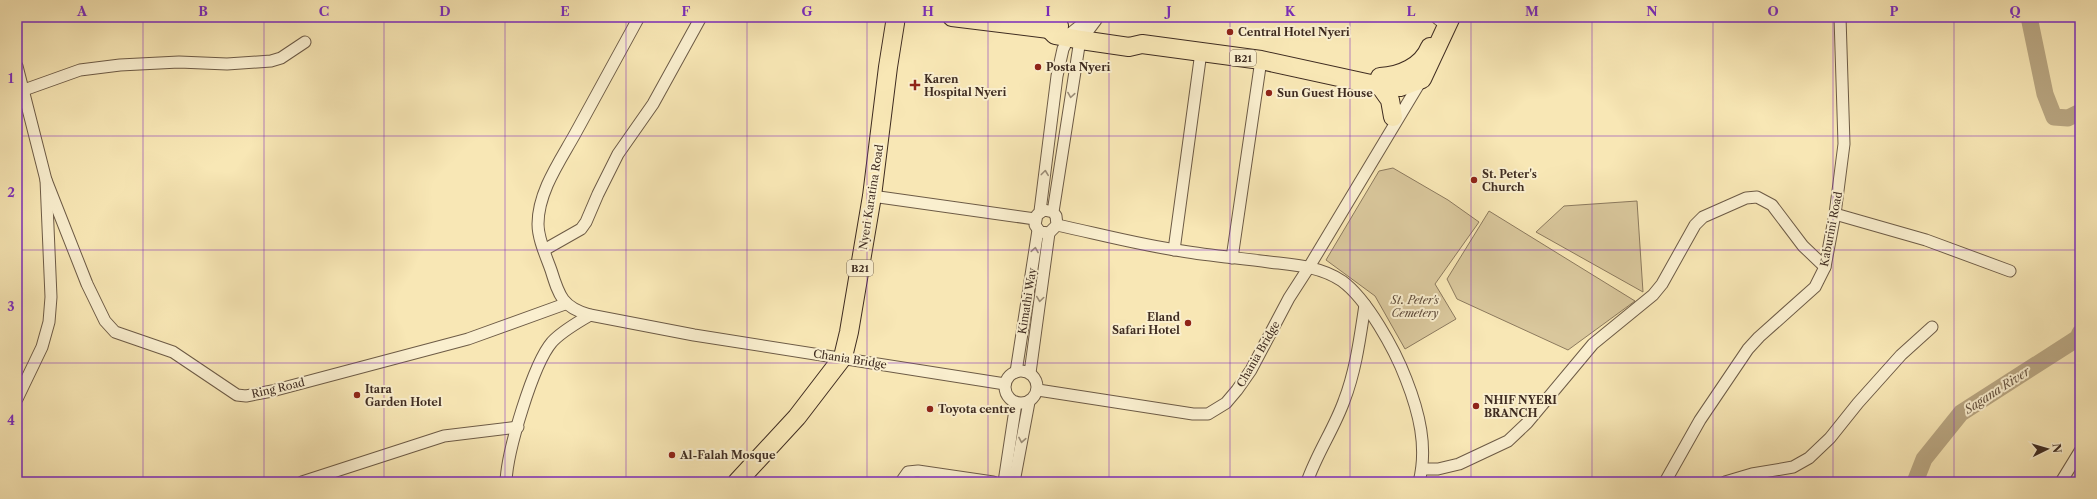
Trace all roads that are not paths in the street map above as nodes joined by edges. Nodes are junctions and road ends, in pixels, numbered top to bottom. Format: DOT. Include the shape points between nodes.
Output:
graph roads {
  1 [pos="639,17"];
  2 [pos="701,17"];
  3 [pos="896,17"];
  4 [pos="952,17"];
  5 [pos="1840,17"];
  6 [pos="1444,19"];
  7 [pos="1084,29"];
  8 [pos="305,42"];
  9 [pos="1200,52"];
  10 [pos="1426,56"];
  11 [pos="1261,60"];
  12 [pos="17,66"];
  13 [pos="1343,77"];
  14 [pos="1417,81"];
  15 [pos="1380,86"];
  16 [pos="24,90"];
  17 [pos="1393,117"];
  18 [pos="1361,178"];
  19 [pos="46,180"];
  20 [pos="872,196"];
  21 [pos="1053,212"];
  22 [pos="1835,214"];
  23 [pos="1038,220"];
  24 [pos="1053,229"];
  25 [pos="544,250"];
  26 [pos="1174,250"];
  27 [pos="1232,258"];
  28 [pos="1309,267"];
  29 [pos="1825,268"];
  30 [pos="2010,271"];
  31 [pos="565,304"];
  32 [pos="1365,304"];
  33 [pos="590,315"];
  34 [pos="1932,327"];
  35 [pos="843,357"];
  36 [pos="1016,372"];
  37 [pos="1030,373"];
  38 [pos="1005,384"];
  39 [pos="1038,390"];
  40 [pos="17,399"];
  41 [pos="1029,402"];
  42 [pos="1016,403"];
  43 [pos="518,427"];
  44 [pos="2080,451"];
  45 [pos="1422,469"];
  46 [pos="302,482"];
  47 [pos="506,482"];
  48 [pos="737,482"];
  49 [pos="901,482"];
  50 [pos="994,482"];
  51 [pos="1004,482"];
  52 [pos="1014,482"];
  53 [pos="1307,482"];
  54 [pos="1419,482"];
  55 [pos="1665,482"];
  56 [pos="1725,482"];
  57 [pos="2061,482"];
  1 -- 25 [label="street" via="540,206 538,225"];
  2 -- 25 [label="street" via="653,104 618,154 586,222 581,229"];
  3 -- 20 [label="highway, Nyeri Karatina Road / B21"];
  4 -- 7 [label="highway, B21" via="1049,29 1058,25"];
  5 -- 22 [label="street, Kaburini Road" via="1844,144"];
  6 -- 10 [label="highway"];
  6 -- 14 [label="highway"];
  7 -- 9 [label="highway, B21" via="1130,37 1142,44"];
  7 -- 21 [label="street, one-way"];
  23 -- 7 [label="street, Kimathi Way, one-way" via="1057,76"];
  8 -- 16 [label="street" via="282,58 271,61 120,65 80,70"];
  9 -- 11 [label="highway, B21"];
  9 -- 26 [label="street"];
  10 -- 13 [label="highway, B21" via="1395,76"];
  10 -- 14 [label="street, Chania Bridge"];
  11 -- 13 [label="highway, B21"];
  11 -- 27 [label="street"];
  12 -- 16 [label="street, Ring Road"];
  13 -- 15 [label="highway, B21"];
  14 -- 15 [label="highway, B21" via="1395,88"];
  14 -- 17 [label="street, Chania Bridge"];
  14 -- 18 [label="street, Chania Bridge" via="1378,153"];
  15 -- 17 [label="highway" via="1390,100"];
  16 -- 19 [label="street, Ring Road"];
  17 -- 18 [label="street, Chania Bridge"];
  18 -- 28 [label="street, Chania Bridge"];
  19 -- 31 [label="street, Ring Road" via="87,284 105,321 115,332 173,352 237,395 246,396 272,391 468,339"];
  19 -- 40 [label="street, Ring Road" via="51,297 49,322 36,363"];
  20 -- 23 [label="street"];
  20 -- 35 [label="highway, Nyeri Karatina Road / B21"];
  21 -- 23 [label="street" via="1047,210"];
  21 -- 24 [label="street" via="1056,216"];
  22 -- 29 [label="street, Kaburini Road"];
  22 -- 30 [label="street" via="1926,240"];
  23 -- 24 [label="street" via="1043,233"];
  36 -- 23 [label="street, Kimathi Way, one-way"];
  24 -- 26 [label="street"];
  24 -- 37 [label="street, Kimathi Way, one-way"];
  25 -- 31 [label="street" via="553,279"];
  26 -- 27 [label="street"];
  27 -- 28 [label="street"];
  28 -- 32 [label="street" via="1342,282"];
  28 -- 39 [label="street, Chania Bridge" via="1289,298 1251,370 1226,403 1208,414 1193,414"];
  29 -- 45 [label="street" via="1803,246 1772,204 1765,200 1757,197 1746,198 1713,212 1695,225 1662,284 1653,295 1593,344 1527,423 1508,441 1459,464 1438,470"];
  29 -- 55 [label="street, Kaburini Road" via="1815,287 1748,349 1700,420"];
  31 -- 33 [label="street, Chania Bridge" via="575,311"];
  32 -- 45 [label="street" via="1401,366 1415,403 1423,448"];
  32 -- 53 [label="street" via="1351,383"];
  33 -- 35 [label="street, Chania Bridge" via="694,335"];
  33 -- 43 [label="street" via="552,342 536,370"];
  34 -- 56 [label="street" via="1901,355 1830,438 1809,458 1793,467"];
  35 -- 38 [label="street, Chania Bridge"];
  35 -- 48 [label="highway, Nyeri Karatina Road / B21" via="797,417"];
  36 -- 37 [label="street"];
  36 -- 38 [label="street" via="1009,376"];
  37 -- 39 [label="street" via="1036,380"];
  38 -- 42 [label="street" via="1008,398"];
  39 -- 41 [label="street"];
  41 -- 42 [label="street"];
  41 -- 52 [label="street, one-way"];
  42 -- 51 [label="street"];
  43 -- 46 [label="street" via="444,436"];
  43 -- 47 [label="street" via="508,458"];
  44 -- 57 [label="street"];
  45 -- 54 [label="street"];
  49 -- 50 [label="street" via="908,472 918,471"];
}
